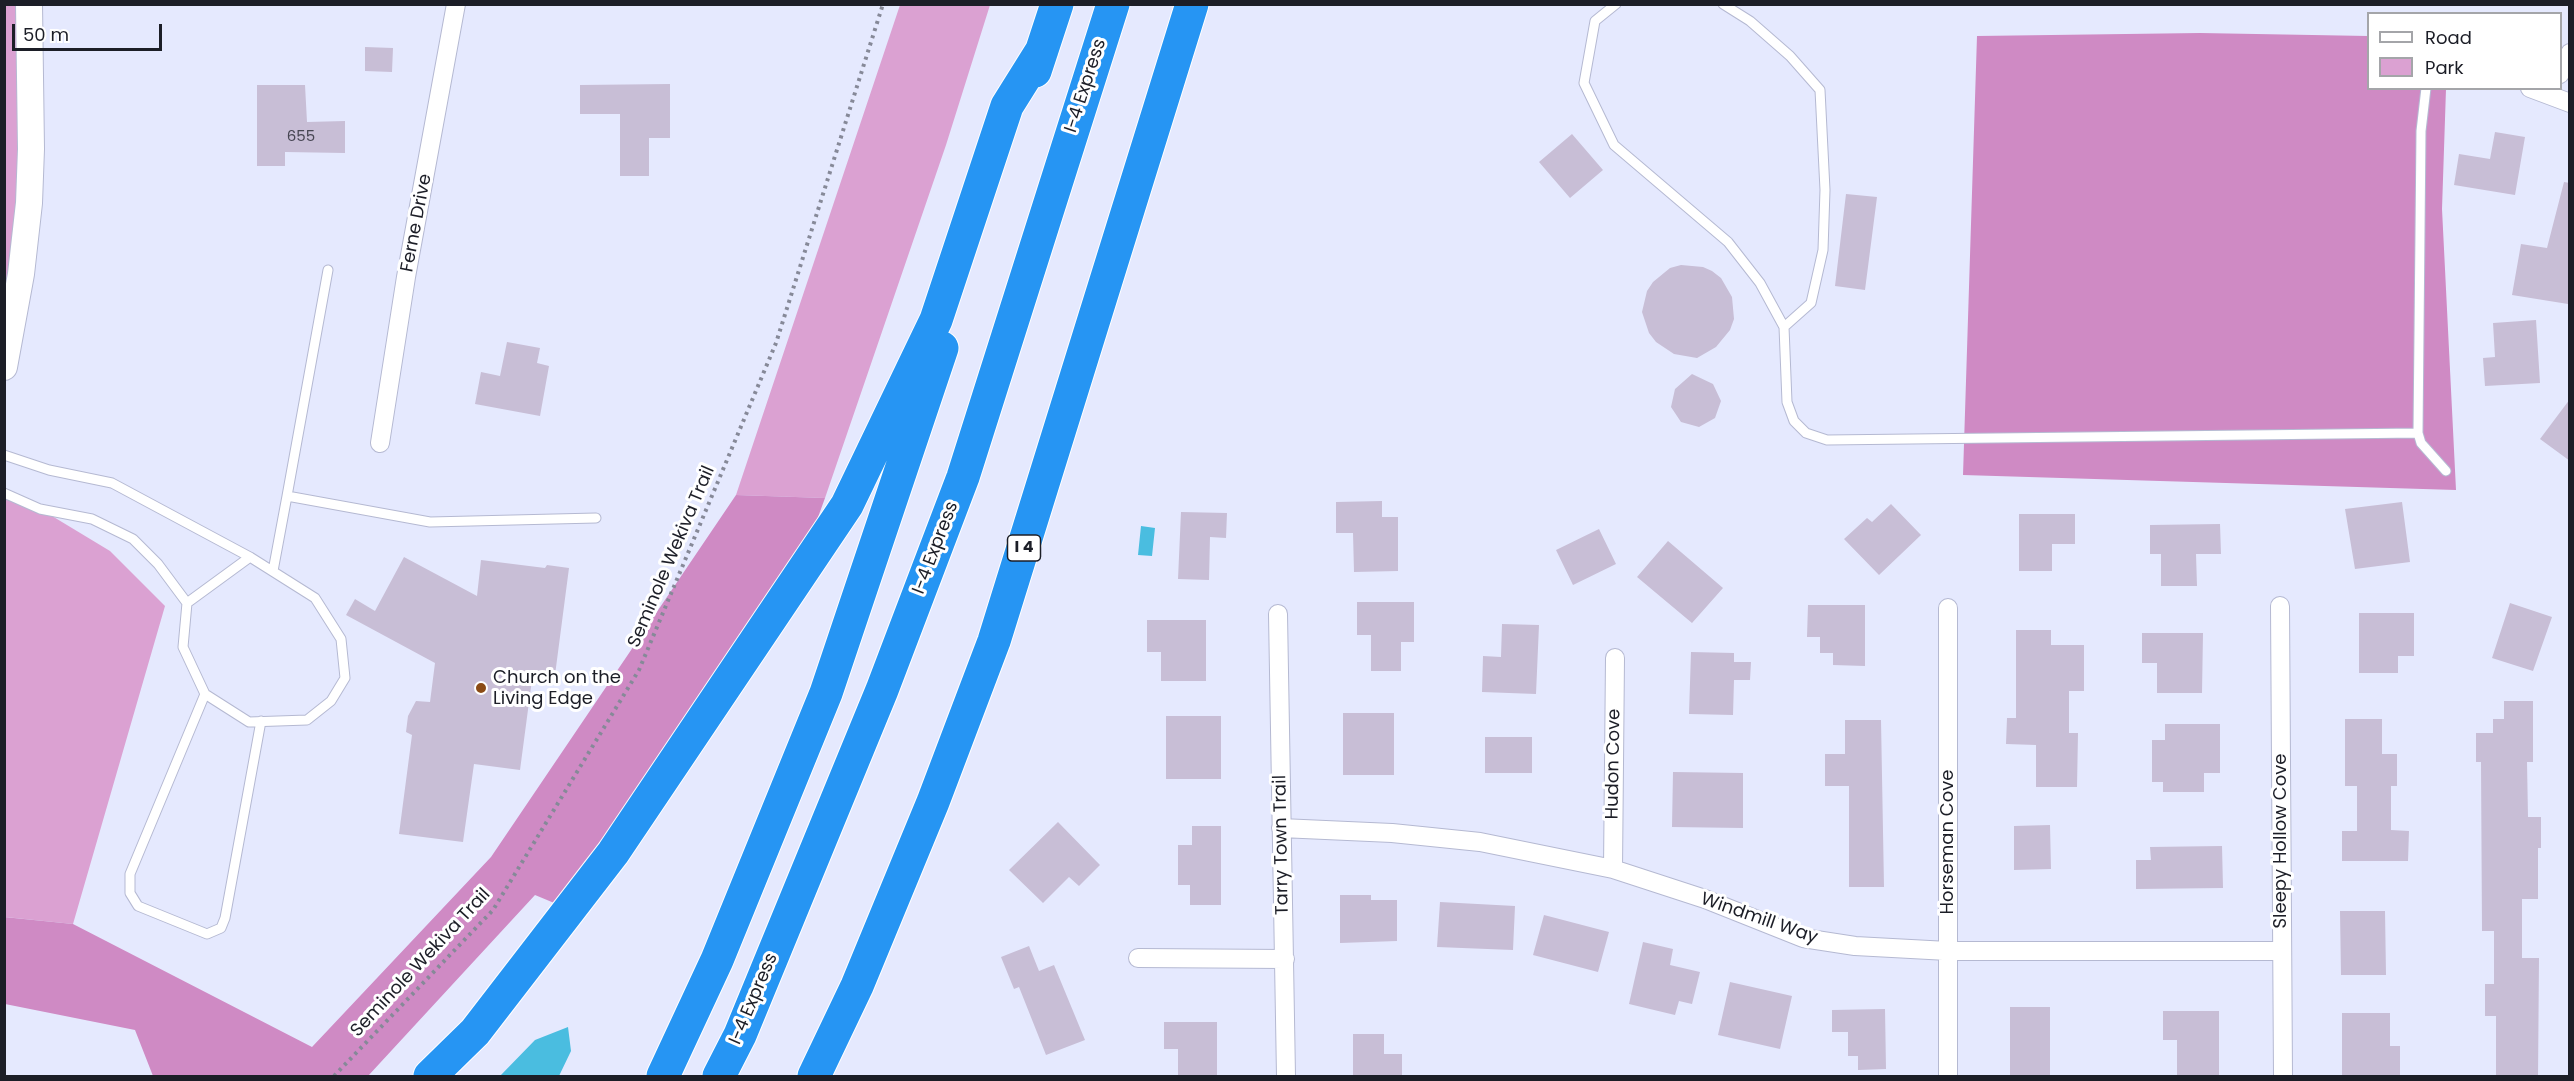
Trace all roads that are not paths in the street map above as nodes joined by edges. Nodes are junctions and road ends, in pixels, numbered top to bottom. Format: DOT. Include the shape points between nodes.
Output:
graph roads {
  1 [pos="29,4"];
  2 [pos="456,4"];
  3 [pos="1057,4"];
  4 [pos="1113,4"];
  5 [pos="1192,4"];
  6 [pos="1616,4"];
  7 [pos="1723,4"];
  8 [pos="1042,50"];
  9 [pos="2570,53"];
  10 [pos="2562,71"];
  11 [pos="2426,90"];
  12 [pos="2553,92"];
  13 [pos="2570,103"];
  14 [pos="328,270"];
  15 [pos="1784,327"];
  16 [pos="4,367"];
  17 [pos="2418,433"];
  18 [pos="381,443"];
  19 [pos="4,455"];
  20 [pos="2446,471"];
  21 [pos="4,493"];
  22 [pos="286,496"];
  23 [pos="596,518"];
  24 [pos="250,557"];
  25 [pos="273,571"];
  26 [pos="187,603"];
  27 [pos="2280,606"];
  28 [pos="1948,608"];
  29 [pos="1278,614"];
  30 [pos="1615,658"];
  31 [pos="205,693"];
  32 [pos="261,721"];
  33 [pos="1281,828"];
  34 [pos="1613,869"];
  35 [pos="1948,951"];
  36 [pos="2281,951"];
  37 [pos="1138,958"];
  38 [pos="1285,959"];
  39 [pos="430,1077"];
  40 [pos="663,1077"];
  41 [pos="719,1077"];
  42 [pos="814,1077"];
  43 [pos="1286,1077"];
  44 [pos="1948,1077"];
  45 [pos="2283,1077"];
  1 -- 16 [label="main road" via="29,203"];
  2 -- 18 [label="street, Ferne Drive" via="406,277"];
  3 -- 8 [label="highway"];
  4 -- 41 [label="highway, I-4 Express" via="963,477 878,701"];
  5 -- 42 [label="highway, I 4" via="994,641 933,802 857,986"];
  6 -- 15 [label="lane" via="1595,21 1584,83 1614,145 1728,242 1760,283"];
  7 -- 15 [label="lane" via="1782,49 1820,90 1825,190 1823,250 1811,303"];
  8 -- 39 [label="highway" via="1007,106 936,320 847,505 613,853 475,1032"];
  8 -- 40 [label="highway" via="826,693 717,960"];
  9 -- 10 [label="street"];
  11 -- 17 [label="lane" via="2421,131"];
  12 -- 13 [label="street"];
  14 -- 22 [label="lane"];
  15 -- 17 [label="lane" via="1787,402 1794,421 1806,433 1827,440"];
  17 -- 20 [label="lane" via="2421,443"];
  19 -- 24 [label="lane" via="49,470 112,483"];
  21 -- 26 [label="lane" via="40,509 92,519 133,539"];
  22 -- 23 [label="lane" via="430,522"];
  22 -- 25 [label="lane"];
  24 -- 25 [label="lane"];
  24 -- 26 [label="lane"];
  25 -- 32 [label="lane" via="315,597 341,639 345,678 331,701 307,720"];
  26 -- 31 [label="lane" via="183,646"];
  27 -- 36 [label="street, Sleepy Hollow Cove"];
  28 -- 35 [label="street, Horseman Cove"];
  29 -- 33 [label="street, Tarry Town Trail"];
  30 -- 34 [label="street, Hudon Cove"];
  31 -- 32 [label="lane" via="249,722"];
  31 -- 32 [label="lane" via="130,874 130,893 138,906 207,934 220,928"];
  33 -- 34 [label="street, Windmill Way" via="1480,842"];
  33 -- 38 [label="street, Tarry Town Trail"];
  34 -- 35 [label="street, Windmill Way" via="1705,899 1803,938 1855,946"];
  35 -- 36 [label="street, Windmill Way"];
  35 -- 44 [label="street, Horseman Cove"];
  36 -- 45 [label="street, Sleepy Hollow Cove"];
  37 -- 38 [label="street"];
  38 -- 43 [label="street, Tarry Town Trail"];
}
